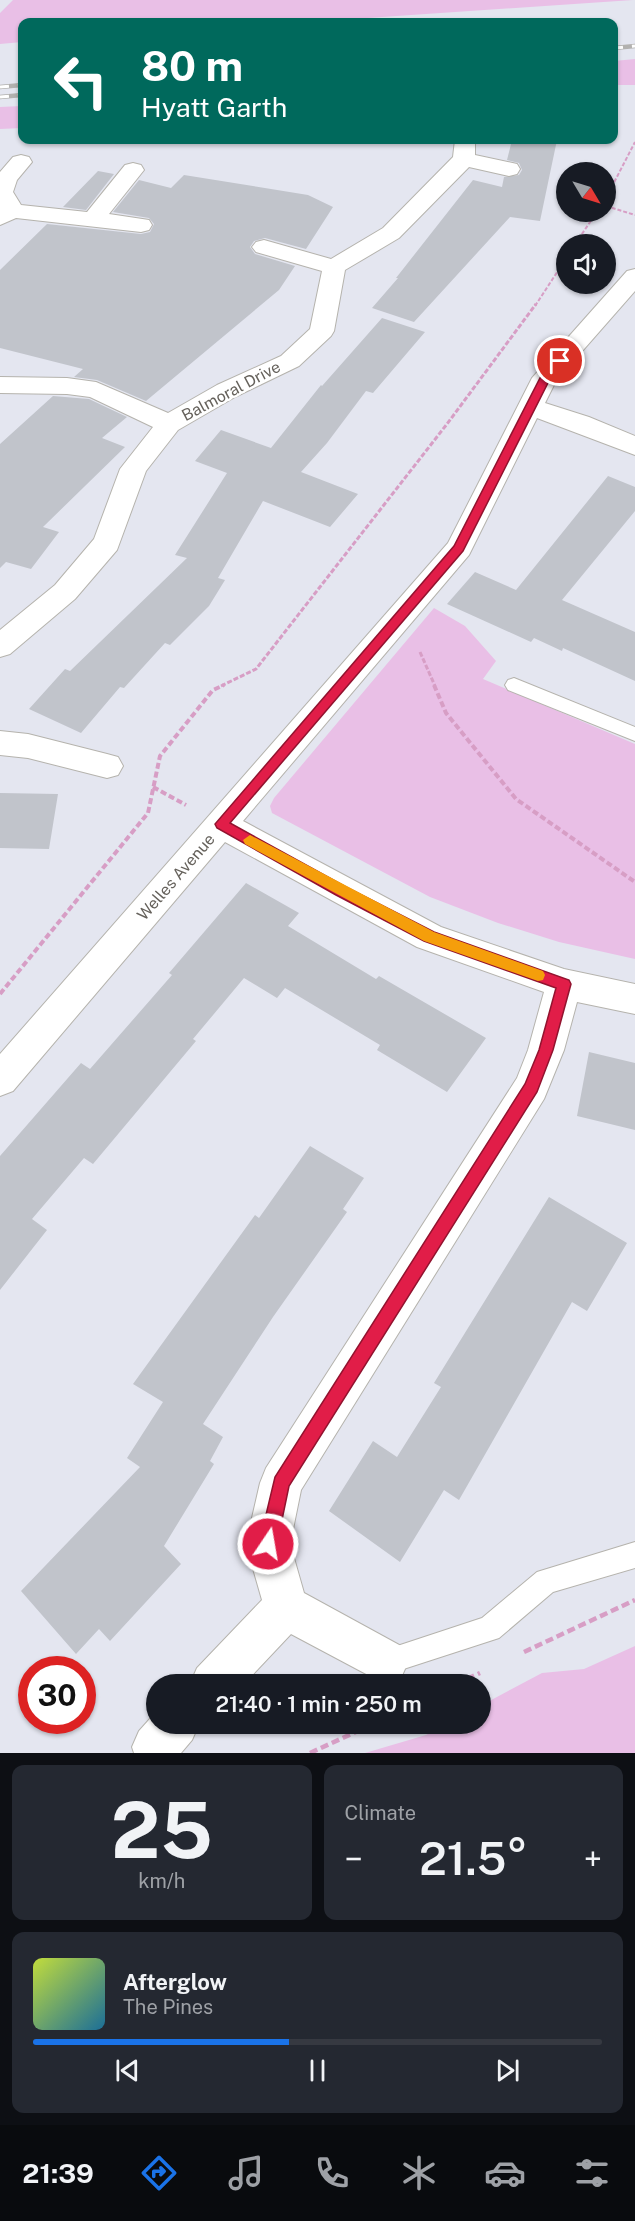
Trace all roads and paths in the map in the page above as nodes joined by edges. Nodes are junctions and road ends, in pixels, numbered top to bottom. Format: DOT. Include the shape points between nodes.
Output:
graph roads {
  1 [pos="635,142"];
  2 [pos="465,149"];
  3 [pos="21,162"];
  4 [pos="509,169"];
  5 [pos="133,170"];
  6 [pos="616,179"];
  7 [pos="616,209"];
  8 [pos="6,215"];
  9 [pos="635,215"];
  10 [pos="93,219"];
  11 [pos="141,225"];
  12 [pos="264,247"];
  13 [pos="334,267"];
  14 [pos="556,274"];
  15 [pos="635,276"];
  16 [pos="0,385"];
  17 [pos="530,407"];
  18 [pos="169,424"];
  19 [pos="635,446"];
  20 [pos="393,626"];
  21 [pos="0,646"];
  22 [pos="514,685"];
  23 [pos="635,734"];
  24 [pos="0,743"];
  25 [pos="107,766"];
  26 [pos="221,824"];
  27 [pos="635,882"];
  28 [pos="564,984"];
  29 [pos="0,994"];
  30 [pos="635,999"];
  31 [pos="0,1080"];
  32 [pos="635,1556"];
  33 [pos="635,1600"];
  34 [pos="286,1606"];
  35 [pos="519,1655"];
  36 [pos="385,1662"];
  37 [pos="488,1670"];
  38 [pos="222,1674"];
  39 [pos="479,1674"];
  40 [pos="351,1734"];
  41 [pos="310,1753"];
  1 -- 6 [label="path"];
  2 -- 4 [label="street"];
  2 -- 13 [label="street" via="391,233"];
  3 -- 8 [label="street" via="2,192"];
  5 -- 10 [label="street"];
  7 -- 9 [label="path"];
  8 -- 10 [label="street"];
  10 -- 11 [label="street"];
  12 -- 13 [label="street"];
  13 -- 18 [label="street, Balmoral Drive" via="322,332 290,361"];
  14 -- 29 [label="path" via="447,424 256,669 213,690 160,756 148,813"];
  15 -- 17 [label="street, Welles Avenue" via="545,378"];
  16 -- 18 [label="street" via="96,390"];
  17 -- 19 [label="street"];
  17 -- 20 [label="street, Welles Avenue" via="459,548"];
  18 -- 21 [label="street, Balmoral Drive" via="134,469 107,543 64,592"];
  20 -- 26 [label="street, Welles Avenue"];
  20 -- 27 [label="path" via="419,650 446,713 516,799"];
  22 -- 23 [label="lane"];
  24 -- 25 [label="street"];
  26 -- 28 [label="street" via="429,937"];
  26 -- 31 [label="street, Welles Avenue"];
  28 -- 30 [label="street"];
  28 -- 34 [label="street" via="531,1087 281,1483 268,1544"];
  32 -- 36 [label="lane" via="546,1581 490,1629"];
  33 -- 35 [label="path"];
  34 -- 36 [label="street"];
  34 -- 38 [label="street"];
  37 -- 39 [label="path"];
  40 -- 41 [label="path"];
}
